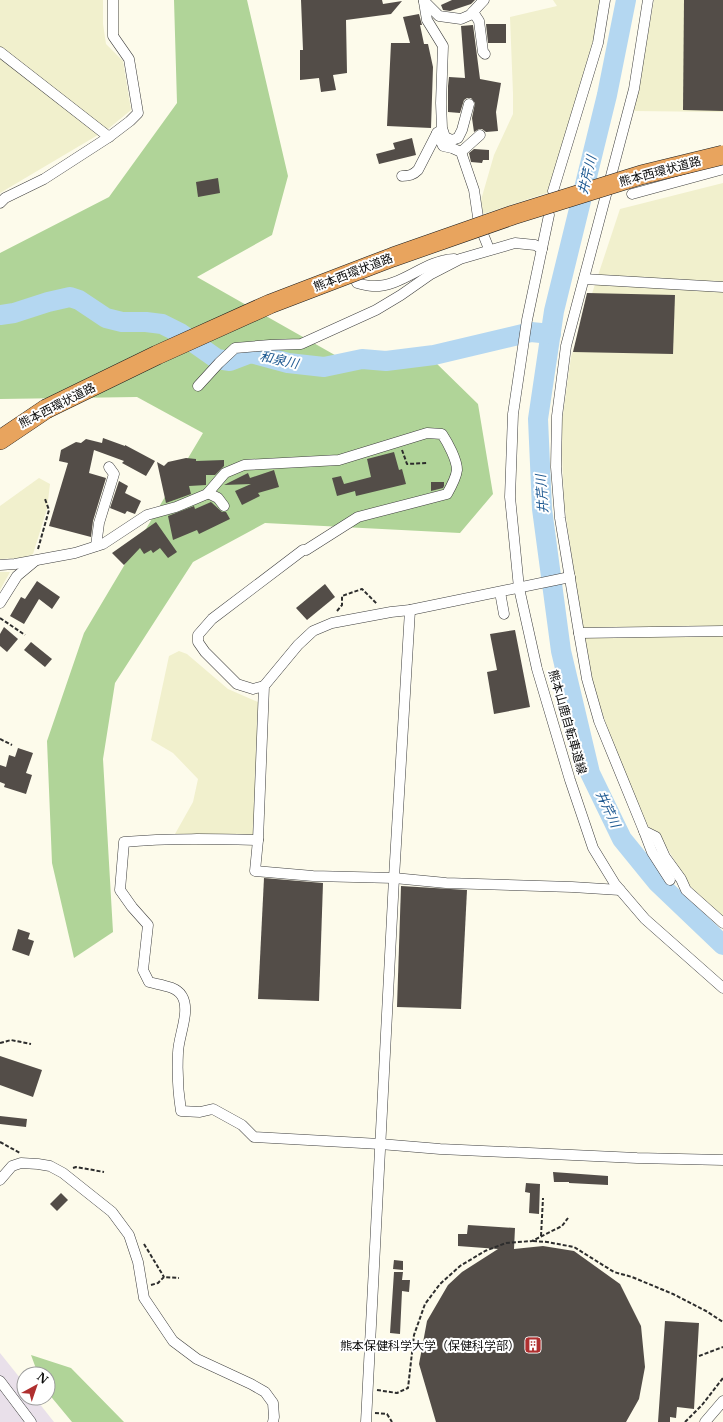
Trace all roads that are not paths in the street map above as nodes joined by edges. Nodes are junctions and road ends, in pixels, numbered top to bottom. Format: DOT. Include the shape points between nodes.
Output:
graph roads {
  1 [pos="113,0"];
  2 [pos="484,0"];
  3 [pos="604,0"];
  4 [pos="648,0"];
  5 [pos="424,1"];
  6 [pos="473,12"];
  7 [pos="0,52"];
  8 [pos="485,54"];
  9 [pos="469,104"];
  10 [pos="439,131"];
  11 [pos="480,135"];
  12 [pos="109,137"];
  13 [pos="461,152"];
  14 [pos="723,155"];
  15 [pos="723,170"];
  16 [pos="402,176"];
  17 [pos="553,191"];
  18 [pos="632,194"];
  19 [pos="0,203"];
  20 [pos="549,215"];
  21 [pos="478,217"];
  22 [pos="484,234"];
  23 [pos="542,249"];
  24 [pos="489,250"];
  25 [pos="460,259"];
  26 [pos="584,279"];
  27 [pos="356,283"];
  28 [pos="723,287"];
  29 [pos="198,386"];
  30 [pos="46,409"];
  31 [pos="0,435"];
  32 [pos="0,440"];
  33 [pos="109,466"];
  34 [pos="208,493"];
  35 [pos="224,506"];
  36 [pos="96,546"];
  37 [pos="36,560"];
  38 [pos="0,565"];
  39 [pos="568,577"];
  40 [pos="519,588"];
  41 [pos="500,592"];
  42 [pos="0,603"];
  43 [pos="410,610"];
  44 [pos="504,614"];
  45 [pos="723,631"];
  46 [pos="579,633"];
  47 [pos="264,686"];
  48 [pos="644,831"];
  49 [pos="258,840"];
  50 [pos="394,878"];
  51 [pos="670,880"];
  52 [pos="620,890"];
  53 [pos="723,923"];
  54 [pos="723,988"];
  55 [pos="380,1144"];
  56 [pos="723,1160"];
  57 [pos="0,1180"];
  58 [pos="0,1381"];
  59 [pos="723,1401"];
  60 [pos="366,1417"];
  61 [pos="31,1422"];
  62 [pos="273,1422"];
  63 [pos="705,1422"];
  1 -- 12 [label="street" via="114,36 129,59 138,113"];
  2 -- 6 [label="street"];
  3 -- 17 [label="street" via="598,43"];
  4 -- 26 [label="street" via="634,89"];
  5 -- 6 [label="street" via="439,16 461,19"];
  5 -- 10 [label="street" via="428,20 443,46"];
  6 -- 8 [label="street" via="479,21"];
  7 -- 12 [label="street"];
  9 -- 10 [label="street" via="458,138 452,140"];
  10 -- 13 [label="street" via="443,146"];
  10 -- 16 [label="street" via="418,170 414,174"];
  11 -- 13 [label="street"];
  12 -- 19 [label="street" via="44,179"];
  13 -- 21 [label="street" via="474,190"];
  14 -- 30 [label="highway, 熊本西環状道路, bridge" via="633,177 393,256 270,304"];
  15 -- 18 [label="street"];
  20 -- 23 [label="street"];
  22 -- 24 [label="street"];
  23 -- 24 [label="street" via="515,243"];
  23 -- 40 [label="street" via="527,320 512,414 510,497"];
  24 -- 25 [label="street"];
  25 -- 27 [label="street" via="430,264 384,285"];
  25 -- 29 [label="street" via="431,274 376,310 301,344 236,348 218,363"];
  26 -- 28 [label="street"];
  26 -- 39 [label="street" via="566,346 557,416 557,475"];
  30 -- 31 [label="highway, 熊本西環状道路"];
  30 -- 32 [label="highway"];
  33 -- 36 [label="street" via="114,474 99,523"];
  34 -- 35 [label="street" via="218,498"];
  34 -- 36 [label="street" via="176,507 147,515"];
  34 -- 47 [label="street" via="225,473 244,465 339,460 427,432 442,434 450,446 457,469 447,494 358,517 303,550 212,618 198,635 198,642 205,652 237,684 253,688"];
  36 -- 37 [label="street" via="75,553"];
  37 -- 38 [label="street"];
  37 -- 42 [label="street" via="17,576"];
  39 -- 40 [label="street"];
  39 -- 46 [label="street"];
  40 -- 41 [label="street"];
  40 -- 52 [label="street" via="536,669 570,780 594,848"];
  41 -- 43 [label="street"];
  41 -- 44 [label="street"];
  43 -- 47 [label="street" via="332,623 313,631"];
  43 -- 50 [label="street"];
  45 -- 46 [label="street"];
  46 -- 48 [label="street" via="587,679 599,721"];
  47 -- 49 [label="street"];
  48 -- 51 [label="street" via="652,852"];
  48 -- 53 [label="street" via="656,837 665,857 686,890"];
  49 -- 50 [label="street" via="255,871 313,876"];
  49 -- 55 [label="street" via="124,842 120,890 148,925 143,970 149,982 174,989 182,996 186,1012 178,1052 181,1112 213,1109 242,1125 254,1137"];
  50 -- 52 [label="street" via="446,883"];
  50 -- 55 [label="street"];
  52 -- 54 [label="street" via="645,919"];
  55 -- 56 [label="street" via="440,1149"];
  55 -- 60 [label="street"];
  57 -- 62 [label="street" via="12,1166 21,1163 47,1166 62,1173 112,1212 129,1235 138,1262 144,1298 173,1341 197,1359 265,1392 273,1403"];
  58 -- 61 [label="street"];
  59 -- 63 [label="street"];
}
